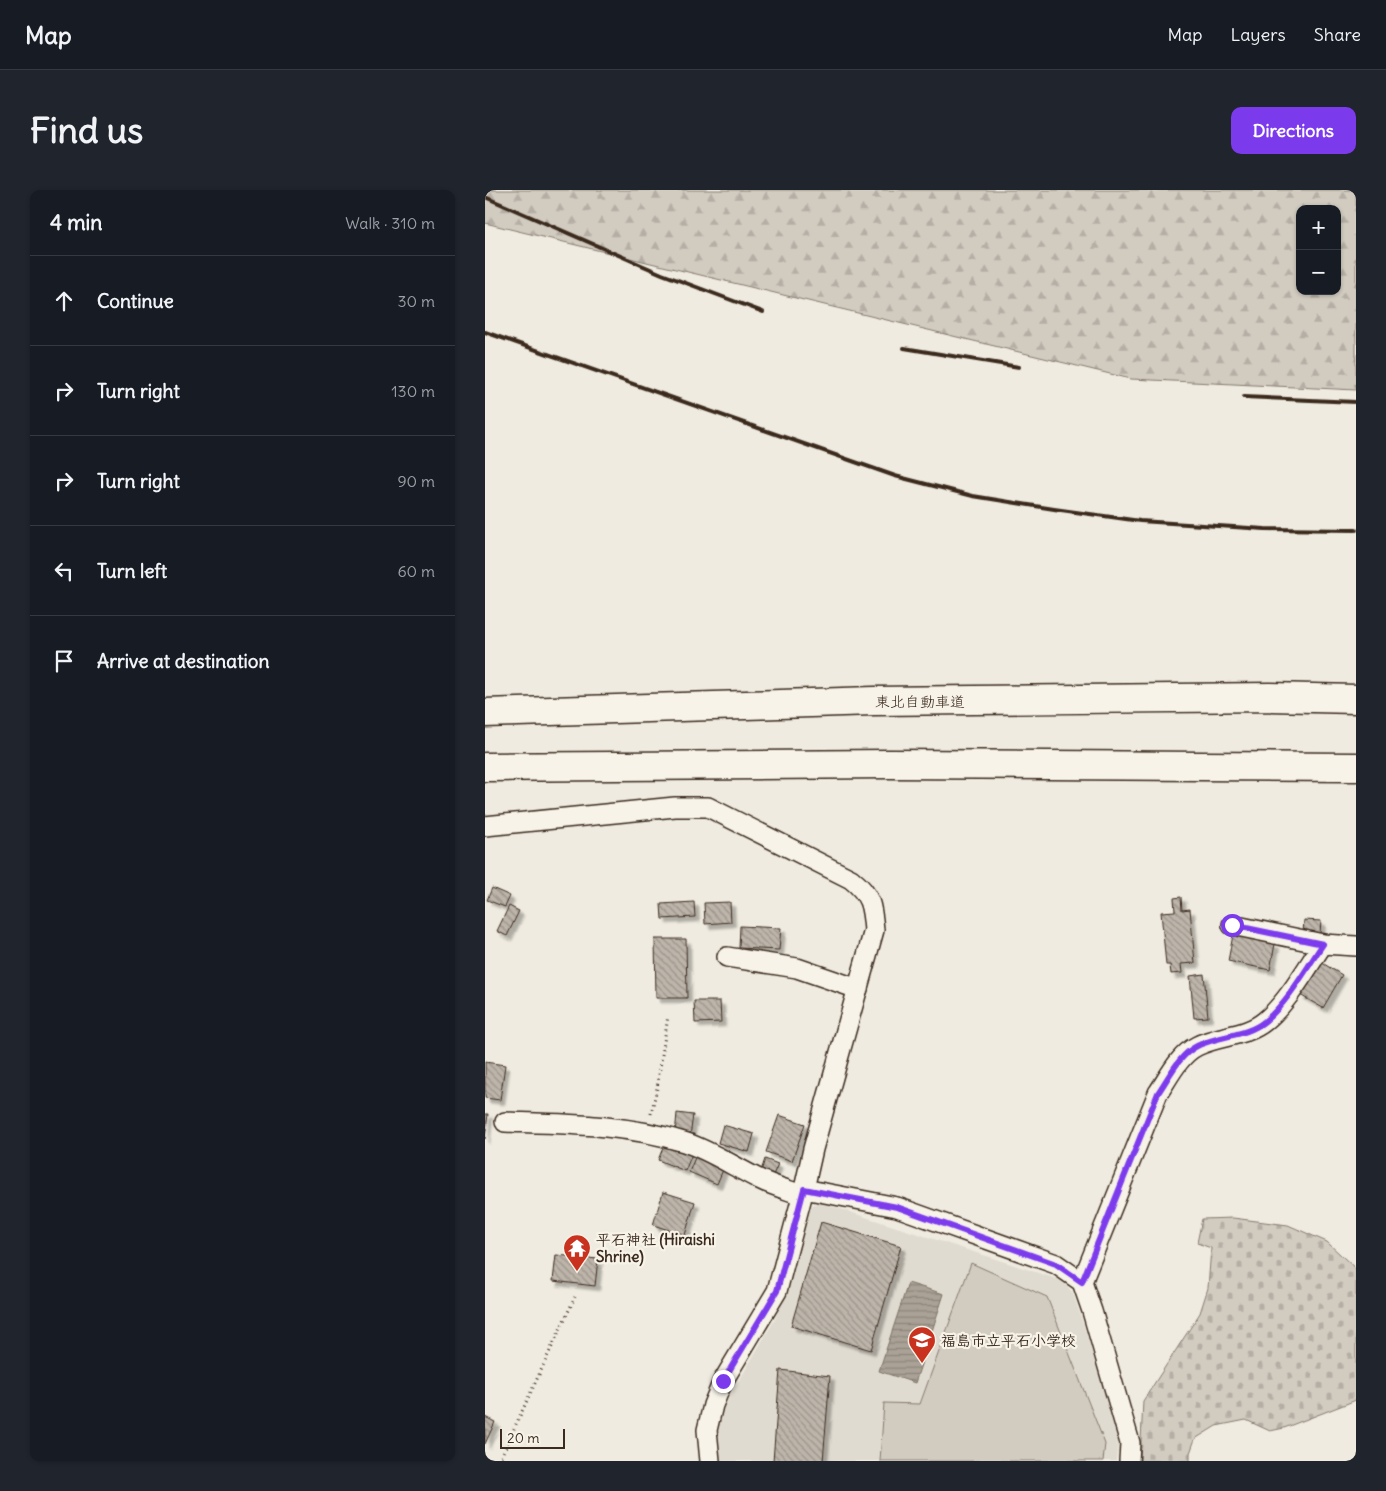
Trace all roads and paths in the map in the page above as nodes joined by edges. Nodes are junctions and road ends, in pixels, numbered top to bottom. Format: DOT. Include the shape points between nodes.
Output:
graph roads {
  1 [pos="1356,699"];
  2 [pos="485,713"];
  3 [pos="485,767"];
  4 [pos="1356,767"];
  5 [pos="485,826"];
  6 [pos="1232,925"];
  7 [pos="1323,944"];
  8 [pos="1356,946"];
  9 [pos="727,957"];
  10 [pos="858,989"];
  11 [pos="668,1016"];
  12 [pos="505,1122"];
  13 [pos="646,1132"];
  14 [pos="803,1192"];
  15 [pos="1082,1282"];
  16 [pos="575,1297"];
  17 [pos="499,1461"];
  18 [pos="710,1461"];
  19 [pos="1129,1461"];
  1 -- 2 [label="highway, 東北自動車道" via="874,701"];
  3 -- 4 [label="highway" via="890,764"];
  5 -- 10 [label="street" via="675,807 708,807 863,888 872,904 874,930"];
  6 -- 7 [label="street"];
  7 -- 8 [label="street"];
  7 -- 15 [label="street" via="1280,1007 1265,1021 1253,1029 1197,1046 1172,1072 1158,1093"];
  9 -- 10 [label="street" via="797,968"];
  10 -- 14 [label="street"];
  11 -- 13 [label="path" via="657,1088"];
  12 -- 13 [label="street" via="586,1124"];
  13 -- 14 [label="street" via="685,1142 760,1180"];
  14 -- 15 [label="street" via="897,1207 1056,1264"];
  14 -- 18 [label="street" via="777,1291 723,1381 713,1405 707,1430"];
  15 -- 19 [label="street" via="1130,1443"];
  16 -- 17 [label="path"];
}
